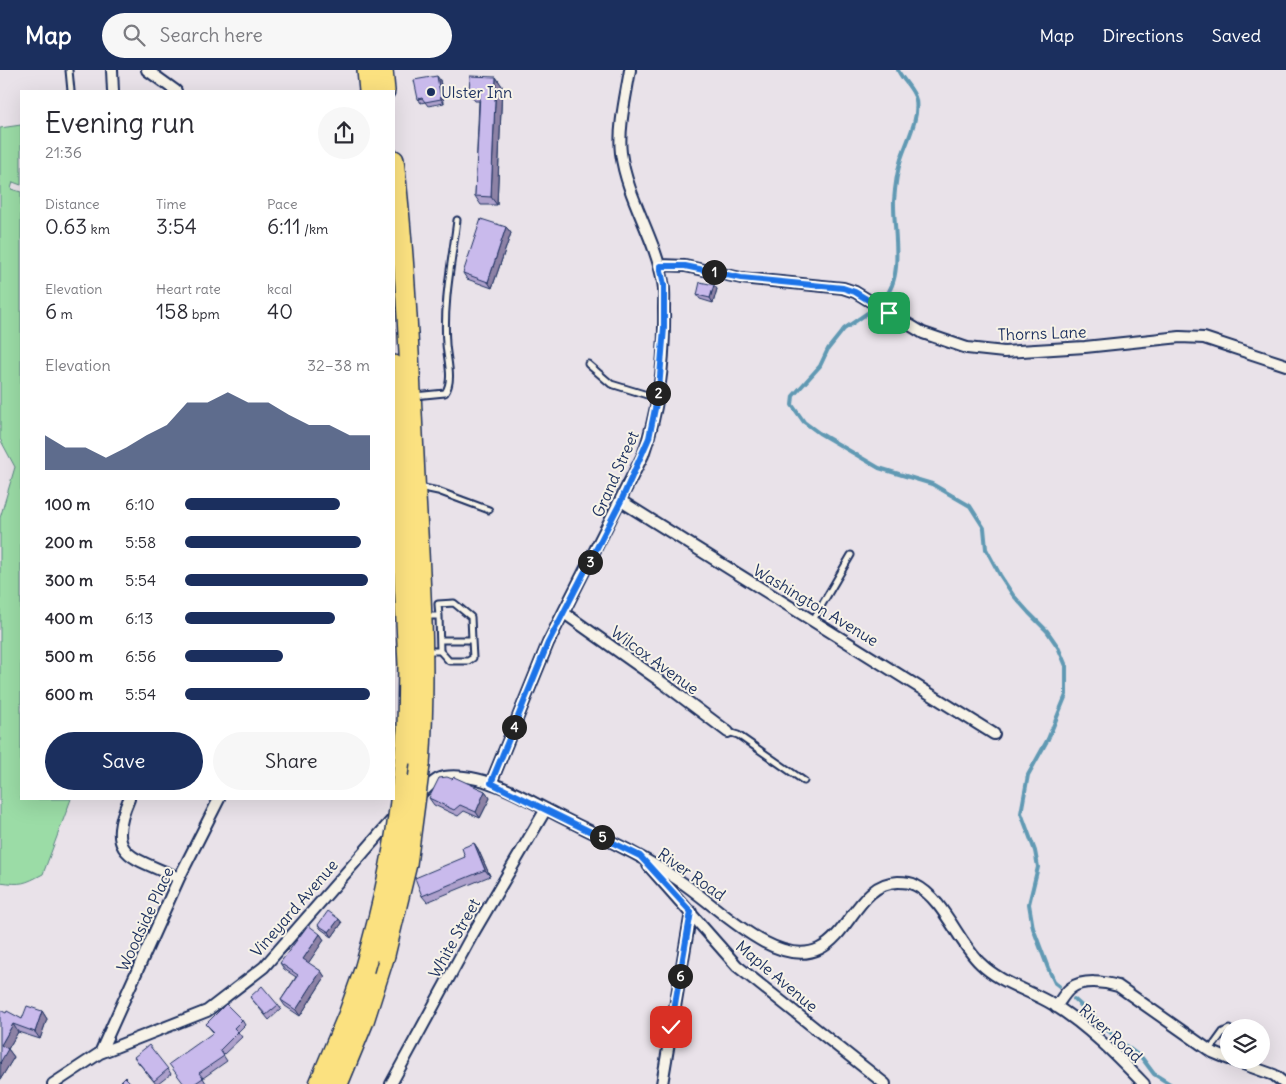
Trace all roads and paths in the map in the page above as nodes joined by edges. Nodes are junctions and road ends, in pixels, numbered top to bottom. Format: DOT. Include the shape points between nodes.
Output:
graph roads {
  1 [pos="68,70"];
  2 [pos="112,70"];
  3 [pos="148,70"];
  4 [pos="367,70"];
  5 [pos="383,70"];
  6 [pos="630,70"];
  7 [pos="71,90"];
  8 [pos="113,90"];
  9 [pos="175,90"];
  10 [pos="369,90"];
  11 [pos="385,90"];
  12 [pos="395,170"];
  13 [pos="457,220"];
  14 [pos="660,266"];
  15 [pos="588,364"];
  16 [pos="1286,365"];
  17 [pos="395,370"];
  18 [pos="400,395"];
  19 [pos="657,398"];
  20 [pos="416,486"];
  21 [pos="621,501"];
  22 [pos="397,505"];
  23 [pos="488,510"];
  24 [pos="851,554"];
  25 [pos="564,614"];
  26 [pos="430,616"];
  27 [pos="812,621"];
  28 [pos="440,640"];
  29 [pos="472,640"];
  30 [pos="432,651"];
  31 [pos="728,732"];
  32 [pos="994,734"];
  33 [pos="804,781"];
  34 [pos="491,783"];
  35 [pos="129,800"];
  36 [pos="218,800"];
  37 [pos="546,809"];
  38 [pos="640,856"];
  39 [pos="179,878"];
  40 [pos="691,912"];
  41 [pos="1056,1007"];
  42 [pos="1220,1036"];
  43 [pos="1210,1050"];
  44 [pos="100,1053"];
  45 [pos="1220,1054"];
  46 [pos="1264,1069"];
  47 [pos="53,1084"];
  48 [pos="319,1084"];
  49 [pos="338,1084"];
  50 [pos="392,1084"];
  51 [pos="662,1084"];
  52 [pos="885,1084"];
  53 [pos="1144,1084"];
  54 [pos="1285,1084"];
  1 -- 7 [label="lane"];
  2 -- 8 [label="street"];
  3 -- 9 [label="street"];
  4 -- 10 [label="highway"];
  5 -- 11 [label="highway"];
  6 -- 14 [label="street, Grand Street" via="623,108 621,151 627,180"];
  12 -- 18 [label="highway" via="404,265"];
  13 -- 18 [label="lane" via="447,284 449,388 445,394"];
  14 -- 16 [label="street, Thorns Lane" via="685,266 741,278 843,288 923,333 967,348 1004,352 1180,337 1204,338"];
  14 -- 19 [label="street, Grand Street" via="664,285 664,328"];
  15 -- 19 [label="lane" via="611,384"];
  17 -- 18 [label="highway"];
  18 -- 20 [label="highway"];
  18 -- 22 [label="highway"];
  19 -- 21 [label="street, Grand Street" via="649,438"];
  20 -- 23 [label="lane"];
  20 -- 26 [label="highway"];
  21 -- 25 [label="street, Grand Street"];
  21 -- 27 [label="street, Washington Avenue"];
  22 -- 48 [label="highway, bridge" via="408,697 402,783 390,868 378,921 348,1015"];
  24 -- 27 [label="lane"];
  25 -- 31 [label="street, Wilcox Avenue" via="663,682"];
  25 -- 34 [label="street, Grand Street" via="548,643"];
  26 -- 28 [label="lane"];
  26 -- 29 [label="lane" via="438,604 454,603 471,617"];
  26 -- 30 [label="highway"];
  27 -- 32 [label="street, Washington Avenue"];
  28 -- 29 [label="lane"];
  28 -- 30 [label="lane"];
  29 -- 30 [label="lane" via="472,658 468,661 449,661"];
  30 -- 49 [label="highway, bridge" via="407,864 385,955 364,1021"];
  31 -- 33 [label="lane" via="738,735"];
  34 -- 37 [label="street, Vineyard Avenue"];
  34 -- 44 [label="street, Vineyard Avenue" via="460,776 439,779 394,816 264,967 207,1012"];
  35 -- 39 [label="street" via="118,831 119,842 137,859"];
  36 -- 39 [label="street, Woodside Place"];
  37 -- 38 [label="street, River Road"];
  37 -- 50 [label="street, White Street" via="471,937"];
  38 -- 40 [label="street, Maple Avenue"];
  38 -- 41 [label="street, River Road" via="760,940 782,951 799,953 821,948 837,935 874,889 889,882 915,884 930,896 979,963 1008,983"];
  39 -- 44 [label="street, Woodside Place"];
  40 -- 51 [label="street"];
  40 -- 52 [label="street, Maple Avenue" via="737,966"];
  41 -- 43 [label="street" via="1072,987 1105,982 1118,986"];
  41 -- 53 [label="street, River Road" via="1121,1060"];
  42 -- 43 [label="lane"];
  43 -- 45 [label="street"];
  44 -- 47 [label="street, Vineyard Avenue"];
  46 -- 54 [label="street"];
}
